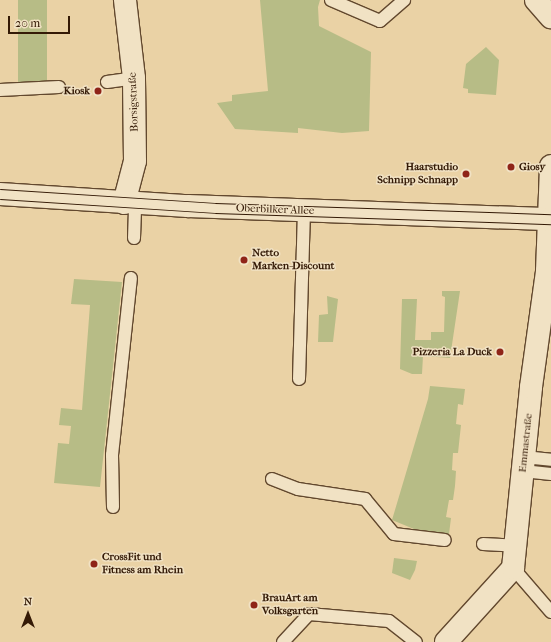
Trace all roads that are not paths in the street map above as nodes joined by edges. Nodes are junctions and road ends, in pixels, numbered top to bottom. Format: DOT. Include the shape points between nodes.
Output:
graph roads {
  1 [pos="126,0"];
  2 [pos="331,0"];
  3 [pos="404,0"];
  4 [pos="536,0"];
  5 [pos="551,17"];
  6 [pos="134,78"];
  7 [pos="107,82"];
  8 [pos="59,87"];
  9 [pos="0,90"];
  10 [pos="551,166"];
  11 [pos="0,194"];
  12 [pos="130,203"];
  13 [pos="304,211"];
  14 [pos="550,219"];
  15 [pos="134,238"];
  16 [pos="131,278"];
  17 [pos="299,379"];
  18 [pos="551,460"];
  19 [pos="524,464"];
  20 [pos="551,474"];
  21 [pos="272,479"];
  22 [pos="113,507"];
  23 [pos="446,540"];
  24 [pos="483,544"];
  25 [pos="516,546"];
  26 [pos="514,568"];
  27 [pos="551,612"];
  28 [pos="283,642"];
  29 [pos="416,642"];
  30 [pos="446,642"];
  1 -- 6 [label="street, Borsigstraße"];
  2 -- 3 [label="lane" via="380,20"];
  4 -- 5 [label="street"];
  6 -- 7 [label="lane"];
  6 -- 12 [label="street, Borsigstraße" via="136,161"];
  8 -- 9 [label="lane"];
  10 -- 14 [label="street, Emmastraße"];
  11 -- 12 [label="street, Oberbilker Allee"];
  12 -- 13 [label="street, Oberbilker Allee"];
  12 -- 15 [label="lane"];
  13 -- 14 [label="street, Oberbilker Allee"];
  13 -- 17 [label="lane"];
  14 -- 19 [label="street, Emmastraße" via="547,271"];
  16 -- 22 [label="lane" via="112,456"];
  18 -- 19 [label="lane"];
  19 -- 20 [label="lane"];
  19 -- 25 [label="street, Emmastraße"];
  21 -- 23 [label="lane" via="298,490 365,499 394,534"];
  24 -- 25 [label="lane"];
  25 -- 26 [label="street, Emmastraße"];
  26 -- 27 [label="lane"];
  26 -- 30 [label="street"];
  28 -- 29 [label="lane" via="309,614 389,621"];
}
